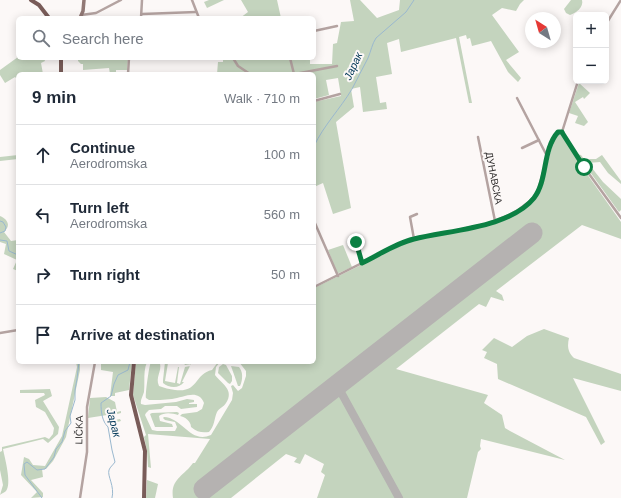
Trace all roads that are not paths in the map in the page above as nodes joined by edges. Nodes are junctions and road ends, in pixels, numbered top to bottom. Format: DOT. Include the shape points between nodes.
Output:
graph roads {
  1 [pos="31,0"];
  2 [pos="84,0"];
  3 [pos="121,0"];
  4 [pos="142,0"];
  5 [pos="192,0"];
  6 [pos="621,0"];
  7 [pos="196,12"];
  8 [pos="142,14"];
  9 [pos="47,16"];
  10 [pos="81,16"];
  11 [pos="85,16"];
  12 [pos="198,16"];
  13 [pos="609,19"];
  14 [pos="337,26"];
  15 [pos="316,31"];
  16 [pos="62,60"];
  17 [pos="129,60"];
  18 [pos="234,60"];
  19 [pos="291,60"];
  20 [pos="337,66"];
  21 [pos="61,72"];
  22 [pos="128,72"];
  23 [pos="247,72"];
  24 [pos="294,72"];
  25 [pos="306,72"];
  26 [pos="577,84"];
  27 [pos="340,94"];
  28 [pos="517,98"];
  29 [pos="316,100"];
  30 [pos="562,132"];
  31 [pos="478,137"];
  32 [pos="539,140"];
  33 [pos="522,148"];
  34 [pos="547,156"];
  35 [pos="417,214"];
  36 [pos="621,218"];
  37 [pos="494,221"];
  38 [pos="316,226"];
  39 [pos="353,235"];
  40 [pos="414,239"];
  41 [pos="362,263"];
  42 [pos="338,276"];
  43 [pos="316,285"];
  44 [pos="16,330"];
  45 [pos="0,334"];
  46 [pos="95,364"];
  47 [pos="134,364"];
  48 [pos="80,498"];
  49 [pos="144,498"];
  1 -- 9 [label="main road"];
  2 -- 10 [label="main road"];
  3 -- 11 [label="street"];
  4 -- 8 [label="street"];
  5 -- 7 [label="street"];
  6 -- 13 [label="street"];
  7 -- 8 [label="street"];
  7 -- 12 [label="street"];
  14 -- 15 [label="street"];
  16 -- 21 [label="main road"];
  17 -- 22 [label="street"];
  18 -- 23 [label="street"];
  19 -- 24 [label="street"];
  20 -- 25 [label="street"];
  26 -- 30 [label="street"];
  27 -- 29 [label="street"];
  28 -- 32 [label="street"];
  30 -- 34 [label="street" via="556,135"];
  30 -- 36 [label="street"];
  31 -- 37 [label="street, ДУНАВСКА"];
  32 -- 33 [label="street"];
  32 -- 34 [label="street"];
  34 -- 37 [label="street" via="534,198 518,210"];
  35 -- 40 [label="street" via="410,217"];
  37 -- 40 [label="street" via="450,233"];
  38 -- 42 [label="street"];
  39 -- 41 [label="street"];
  40 -- 41 [label="street" via="396,245"];
  41 -- 42 [label="street"];
  42 -- 43 [label="street"];
  44 -- 45 [label="street"];
  46 -- 48 [label="street, LIČKA" via="87,407 87,452"];
  47 -- 49 [label="main road" via="131,395 145,451"];
}
